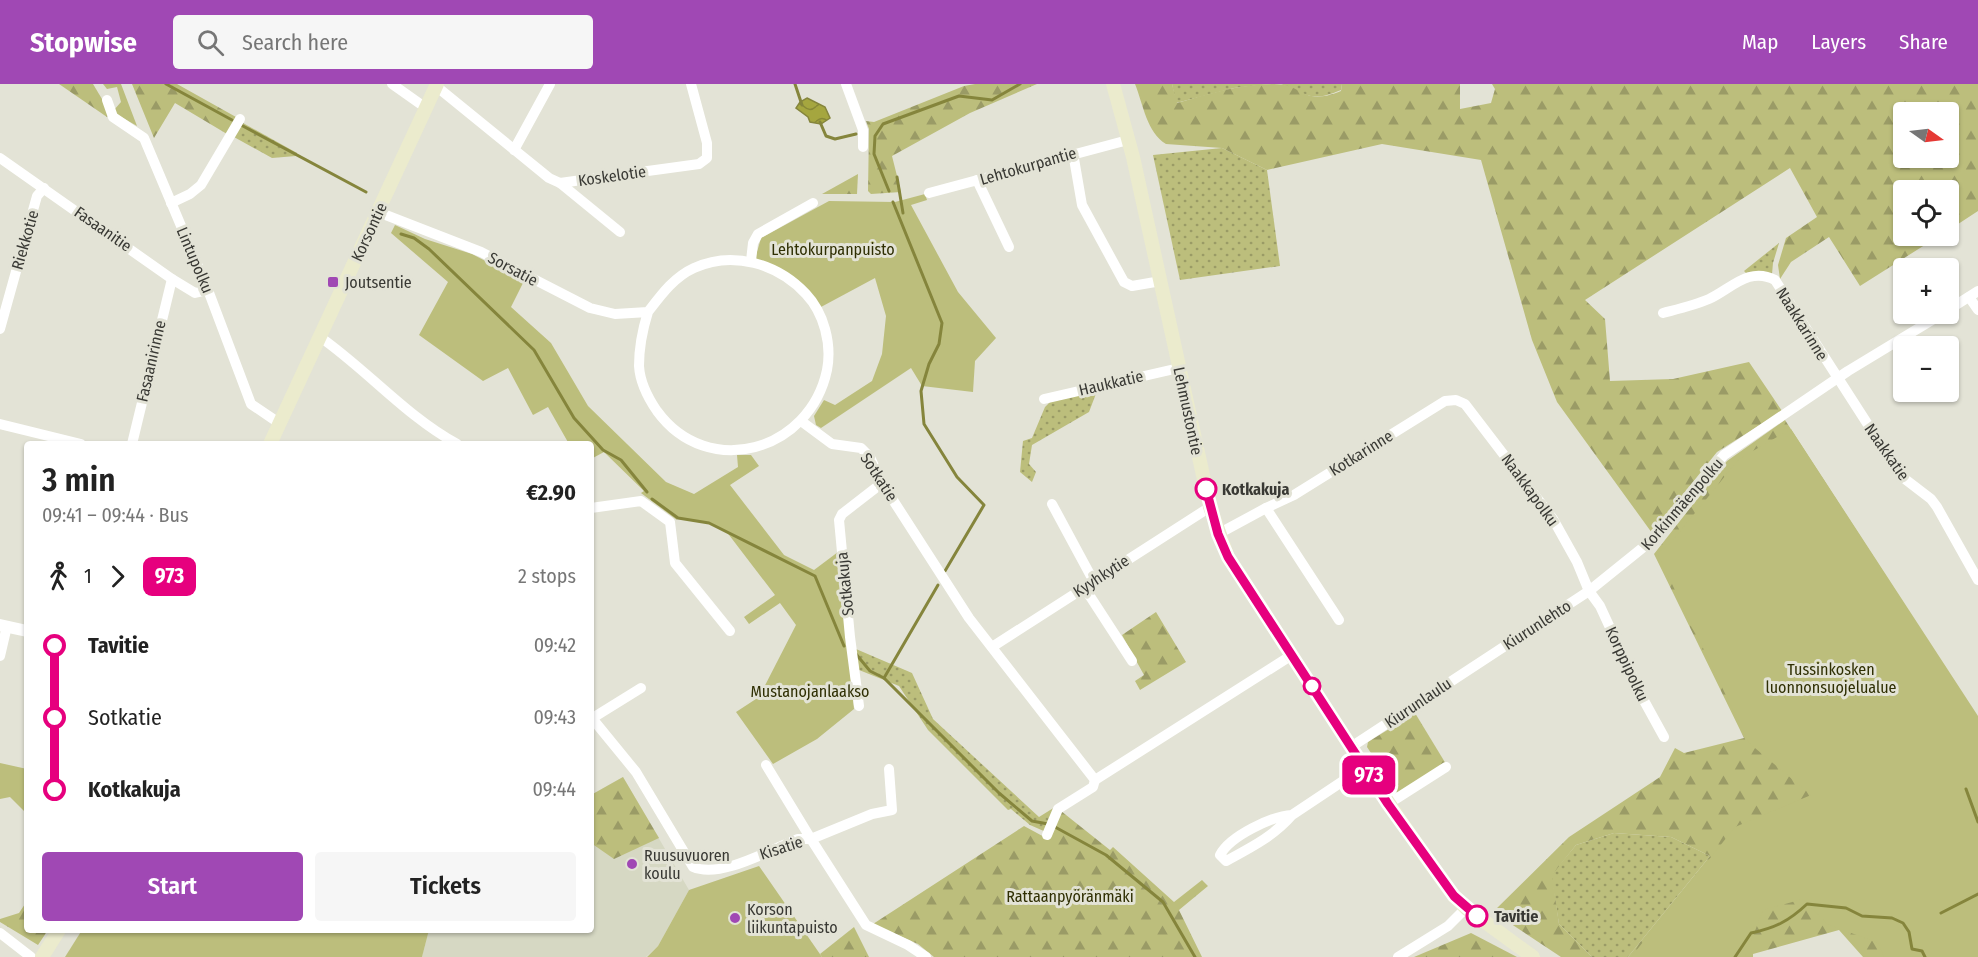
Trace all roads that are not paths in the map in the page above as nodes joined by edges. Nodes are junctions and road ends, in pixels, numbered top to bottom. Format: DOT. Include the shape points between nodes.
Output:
graph roads {
  1 [pos="393,84"];
  2 [pos="550,84"];
  3 [pos="691,84"];
  4 [pos="846,84"];
  5 [pos="1113,84"];
  6 [pos="437,85"];
  7 [pos="106,100"];
  8 [pos="426,108"];
  9 [pos="240,118"];
  10 [pos="1128,140"];
  11 [pos="863,147"];
  12 [pos="514,150"];
  13 [pos="1073,153"];
  14 [pos="0,158"];
  15 [pos="976,180"];
  16 [pos="560,183"];
  17 [pos="44,188"];
  18 [pos="929,194"];
  19 [pos="171,203"];
  20 [pos="813,203"];
  21 [pos="378,212"];
  22 [pos="620,232"];
  23 [pos="1009,247"];
  24 [pos="751,261"];
  25 [pos="172,279"];
  26 [pos="1161,281"];
  27 [pos="208,290"];
  28 [pos="1974,294"];
  29 [pos="1959,303"];
  30 [pos="1978,310"];
  31 [pos="648,312"];
  32 [pos="1663,313"];
  33 [pos="1926,324"];
  34 [pos="0,329"];
  35 [pos="320,337"];
  36 [pos="1179,368"];
  37 [pos="1837,379"];
  38 [pos="1044,399"];
  39 [pos="1456,400"];
  40 [pos="801,421"];
  41 [pos="279,423"];
  42 [pos="0,424"];
  43 [pos="69,441"];
  44 [pos="133,441"];
  45 [pos="271,441"];
  46 [pos="452,441"];
  47 [pos="882,483"];
  48 [pos="1052,504"];
  49 [pos="1210,507"];
  50 [pos="594,508"];
  51 [pos="1266,508"];
  52 [pos="1218,534"];
  53 [pos="1978,580"];
  54 [pos="1089,584"];
  55 [pos="1589,591"];
  56 [pos="1339,620"];
  57 [pos="3,626"];
  58 [pos="24,630"];
  59 [pos="730,631"];
  60 [pos="992,647"];
  61 [pos="1292,655"];
  62 [pos="0,656"];
  63 [pos="1484,658"];
  64 [pos="1132,661"];
  65 [pos="641,688"];
  66 [pos="859,706"];
  67 [pos="594,716"];
  68 [pos="594,722"];
  69 [pos="1664,737"];
  70 [pos="1351,747"];
  71 [pos="766,765"];
  72 [pos="1364,767"];
  73 [pos="1446,767"];
  74 [pos="889,769"];
  75 [pos="1095,780"];
  76 [pos="1388,804"];
  77 [pos="1292,815"];
  78 [pos="1047,835"];
  79 [pos="811,839"];
  80 [pos="1466,908"];
  81 [pos="0,933"];
  82 [pos="56,933"];
  83 [pos="32,957"];
  84 [pos="42,957"];
  85 [pos="926,957"];
  86 [pos="1398,957"];
  87 [pos="1533,957"];
  1 -- 8 [label="street"];
  2 -- 12 [label="street"];
  3 -- 16 [label="street, Koskelotie" via="708,143 707,158 699,164"];
  4 -- 11 [label="street" via="863,130"];
  5 -- 10 [label="main road, Lehmustontie"];
  6 -- 8 [label="main road, Korsontie"];
  6 -- 12 [label="street, Koskelotie"];
  7 -- 19 [label="street, Lintupolku" via="113,117 144,138"];
  8 -- 21 [label="main road, Korsontie"];
  9 -- 19 [label="street" via="201,185"];
  10 -- 13 [label="street, Lehtokurpantie"];
  10 -- 26 [label="main road, Lehmustontie"];
  12 -- 16 [label="street, Koskelotie"];
  13 -- 15 [label="street, Lehtokurpantie"];
  13 -- 26 [label="street" via="1082,205 1124,282 1132,286"];
  14 -- 17 [label="street, Fasaanitie"];
  15 -- 18 [label="street, Lehtokurpantie"];
  15 -- 23 [label="street"];
  16 -- 22 [label="street"];
  17 -- 25 [label="street, Fasaanitie"];
  17 -- 34 [label="street, Riekkotie" via="37,196"];
  19 -- 27 [label="street, Lintupolku"];
  20 -- 24 [label="street" via="758,234"];
  21 -- 31 [label="street, Sorsatie" via="481,252 590,308 615,314"];
  21 -- 35 [label="main road, Korsontie"];
  24 -- 31 [label="street" via="732,260 693,268 664,291"];
  24 -- 40 [label="street" via="792,280 822,317 829,361 816,402"];
  25 -- 27 [label="street, Fasaanitie" via="195,292"];
  25 -- 44 [label="street, Fasaanirinne"];
  26 -- 36 [label="main road, Lehmustontie"];
  27 -- 41 [label="street, Lintupolku" via="251,404"];
  28 -- 29 [label="street"];
  28 -- 30 [label="street"];
  31 -- 40 [label="street" via="639,365 641,378 649,400 691,442 748,450 772,442"];
  32 -- 37 [label="street, Naakkarinne" via="1710,298 1738,280 1767,276 1774,280"];
  33 -- 37 [label="street, Korkinmäenpolku"];
  35 -- 41 [label="main road, Korsontie"];
  35 -- 46 [label="street" via="353,361 412,415"];
  36 -- 38 [label="street, Haukkatie"];
  36 -- 49 [label="main road, Lehmustontie"];
  37 -- 53 [label="street, Naakkatie" via="1901,476 1937,507"];
  37 -- 55 [label="street, Korkinmäenpolku" via="1724,455 1642,550"];
  39 -- 51 [label="street, Kotkarinne" via="1445,401 1294,495"];
  39 -- 55 [label="street, Naakkapolku" via="1465,405 1553,519"];
  40 -- 47 [label="street, Sotkatie" via="832,444 861,448 870,457"];
  41 -- 45 [label="main road, Korsontie"];
  42 -- 43 [label="street"];
  47 -- 60 [label="street, Sotkatie" via="937,571"];
  47 -- 66 [label="street, Sotkakuja" via="839,520"];
  48 -- 54 [label="street"];
  49 -- 52 [label="main road, Lehmustontie"];
  49 -- 54 [label="street, Kyyhkytie"];
  50 -- 59 [label="street" via="641,501 670,522 675,563"];
  51 -- 52 [label="street"];
  51 -- 56 [label="street"];
  52 -- 61 [label="main road, Lehmustontie" via="1228,557"];
  54 -- 60 [label="street, Kyyhkytie"];
  54 -- 64 [label="street"];
  55 -- 63 [label="street, Kiurunlehto"];
  55 -- 69 [label="street, Korppipolku"];
  57 -- 58 [label="street"];
  57 -- 62 [label="street"];
  60 -- 75 [label="street, Sotkatie"];
  61 -- 70 [label="main road, Lehmustontie"];
  61 -- 75 [label="street"];
  63 -- 70 [label="street, Kiurunlaulu"];
  65 -- 67 [label="street"];
  68 -- 79 [label="street, Kisatie" via="636,772 693,867 723,869 798,839"];
  70 -- 72 [label="main road, Lehmustontie"];
  71 -- 79 [label="street"];
  72 -- 76 [label="main road, Lehmustontie"];
  72 -- 77 [label="street"];
  73 -- 76 [label="street"];
  74 -- 79 [label="street" via="892,810"];
  75 -- 78 [label="street" via="1092,787 1058,809"];
  76 -- 80 [label="main road, Lehmustontie"];
  77 -- 77 [label="street" via="1268,820 1225,847 1220,855 1226,861 1241,853 1271,836"];
  79 -- 85 [label="street, Kisatie" via="866,925"];
  80 -- 86 [label="street" via="1448,926"];
  80 -- 87 [label="main road, Lehmustontie"];
  81 -- 83 [label="street"];
  82 -- 84 [label="main road"];
}
